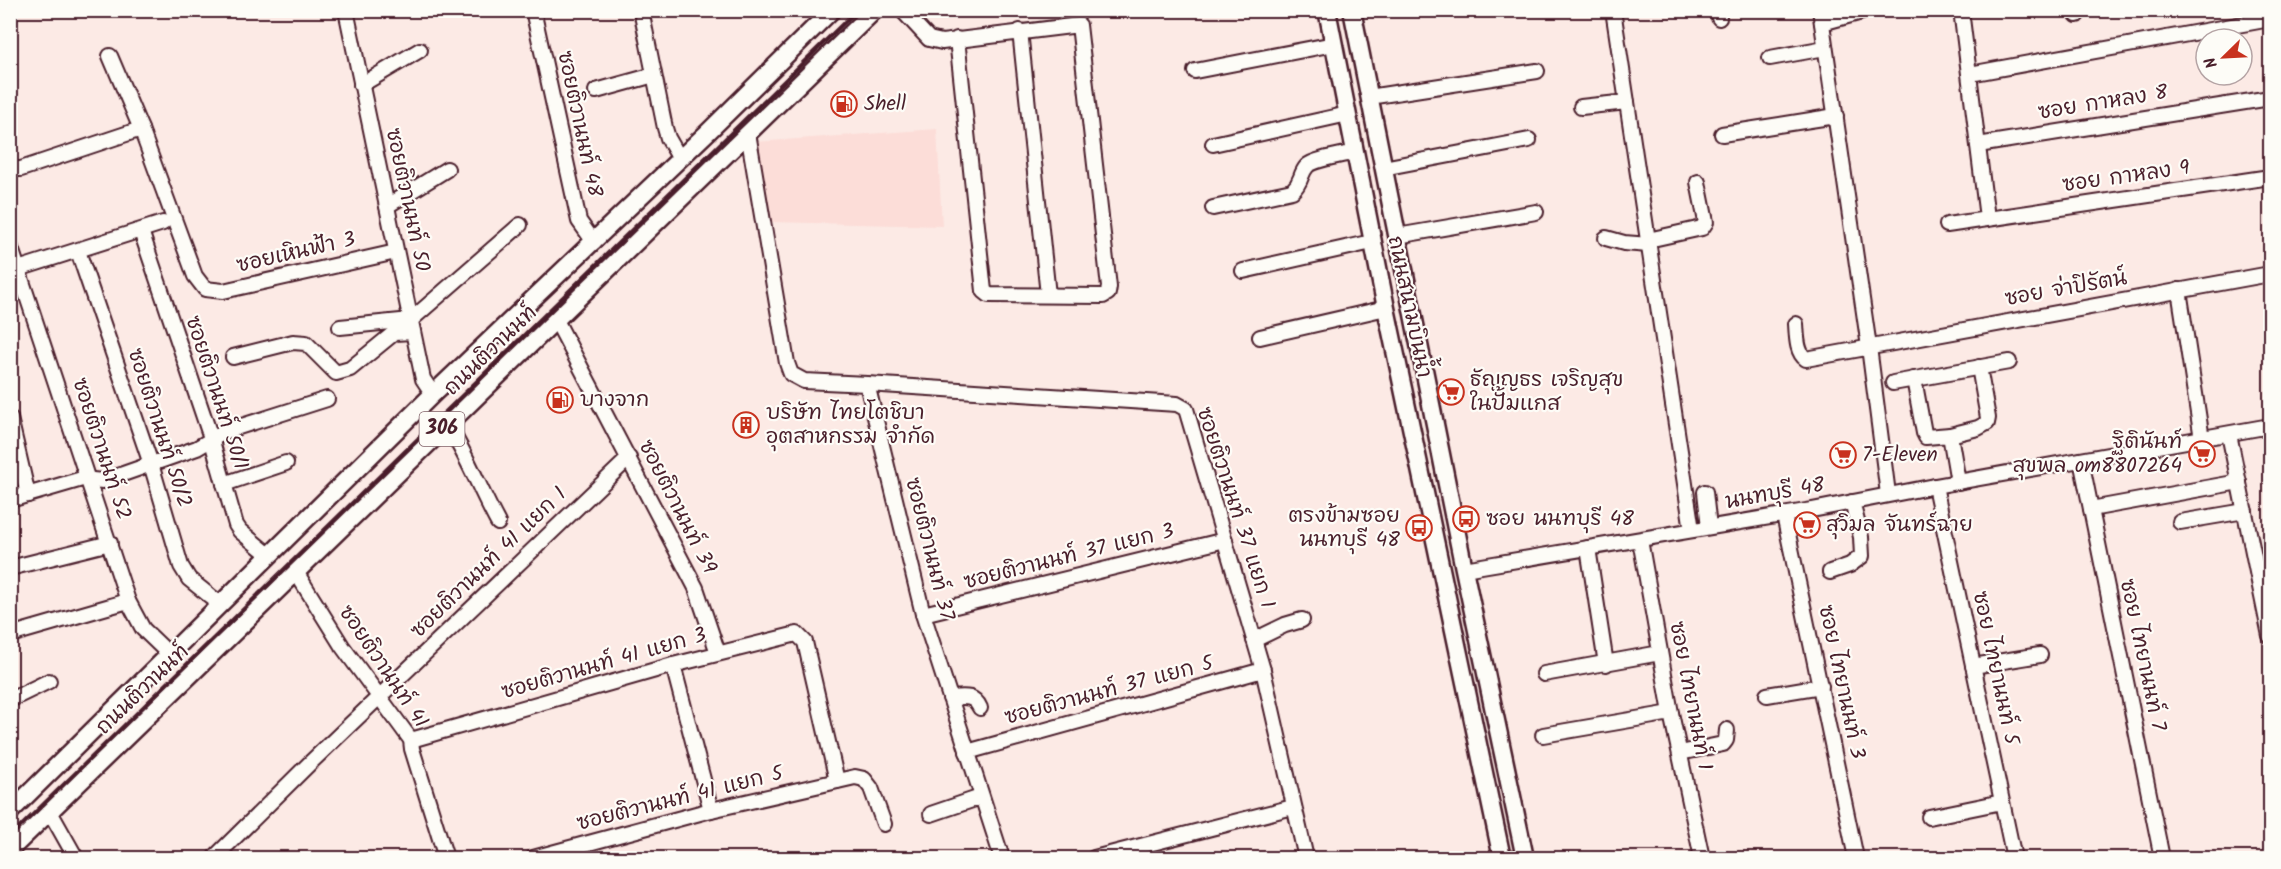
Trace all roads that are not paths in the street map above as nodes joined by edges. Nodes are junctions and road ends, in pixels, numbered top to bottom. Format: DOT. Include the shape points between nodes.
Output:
graph roads {
  1 [pos="346,10"];
  2 [pos="533,10"];
  3 [pos="641,10"];
  4 [pos="832,10"];
  5 [pos="875,10"];
  6 [pos="902,10"];
  7 [pos="1327,10"];
  8 [pos="1352,10"];
  9 [pos="1613,10"];
  10 [pos="1961,10"];
  11 [pos="1863,12"];
  12 [pos="1821,17"];
  13 [pos="2271,19"];
  14 [pos="1020,31"];
  15 [pos="957,39"];
  16 [pos="1334,44"];
  17 [pos="1825,48"];
  18 [pos="420,51"];
  19 [pos="111,56"];
  20 [pos="1770,58"];
  21 [pos="1195,71"];
  22 [pos="1537,71"];
  23 [pos="1970,74"];
  24 [pos="654,75"];
  25 [pos="362,85"];
  26 [pos="596,91"];
  27 [pos="1369,97"];
  28 [pos="2271,98"];
  29 [pos="1627,102"];
  30 [pos="1581,107"];
  31 [pos="1348,114"];
  32 [pos="1836,116"];
  33 [pos="141,129"];
  34 [pos="709,132"];
  35 [pos="748,133"];
  36 [pos="1722,134"];
  37 [pos="1528,140"];
  38 [pos="1213,144"];
  39 [pos="1978,145"];
  40 [pos="1355,152"];
  41 [pos="729,153"];
  42 [pos="680,159"];
  43 [pos="1383,168"];
  44 [pos="10,169"];
  45 [pos="447,169"];
  46 [pos="2271,177"];
  47 [pos="1698,182"];
  48 [pos="387,206"];
  49 [pos="1213,208"];
  50 [pos="1536,212"];
  51 [pos="1987,218"];
  52 [pos="162,223"];
  53 [pos="520,225"];
  54 [pos="1947,225"];
  55 [pos="141,231"];
  56 [pos="1397,236"];
  57 [pos="1606,238"];
  58 [pos="594,242"];
  59 [pos="1372,242"];
  60 [pos="1648,243"];
  61 [pos="10,244"];
  62 [pos="78,251"];
  63 [pos="396,252"];
  64 [pos="18,269"];
  65 [pos="1243,271"];
  66 [pos="2271,274"];
  67 [pos="2179,290"];
  68 [pos="1048,295"];
  69 [pos="1386,308"];
  70 [pos="556,321"];
  71 [pos="1796,324"];
  72 [pos="412,326"];
  73 [pos="340,327"];
  74 [pos="1260,337"];
  75 [pos="1869,346"];
  76 [pos="233,357"];
  77 [pos="2009,362"];
  78 [pos="1979,367"];
  79 [pos="1914,379"];
  80 [pos="1893,383"];
  81 [pos="867,384"];
  82 [pos="433,394"];
  83 [pos="327,399"];
  84 [pos="10,418"];
  85 [pos="447,424"];
  86 [pos="2271,426"];
  87 [pos="2229,434"];
  88 [pos="1950,435"];
  89 [pos="211,438"];
  90 [pos="2202,439"];
  91 [pos="629,458"];
  92 [pos="2081,460"];
  93 [pos="286,463"];
  94 [pos="151,464"];
  95 [pos="90,481"];
  96 [pos="1958,482"];
  97 [pos="2239,482"];
  98 [pos="224,484"];
  99 [pos="1935,486"];
  100 [pos="1706,492"];
  101 [pos="1888,494"];
  102 [pos="28,495"];
  103 [pos="10,500"];
  104 [pos="1852,502"];
  105 [pos="2091,508"];
  106 [pos="2245,511"];
  107 [pos="1784,515"];
  108 [pos="2180,522"];
  109 [pos="498,523"];
  110 [pos="1709,527"];
  111 [pos="1692,530"];
  112 [pos="1225,540"];
  113 [pos="1640,540"];
  114 [pos="110,543"];
  115 [pos="1588,548"];
  116 [pos="269,555"];
  117 [pos="10,568"];
  118 [pos="1464,569"];
  119 [pos="296,572"];
  120 [pos="1442,572"];
  121 [pos="1830,572"];
  122 [pos="128,601"];
  123 [pos="220,604"];
  124 [pos="923,614"];
  125 [pos="1302,620"];
  126 [pos="10,634"];
  127 [pos="2271,636"];
  128 [pos="1254,640"];
  129 [pos="718,653"];
  130 [pos="1660,654"];
  131 [pos="170,655"];
  132 [pos="2040,655"];
  133 [pos="1606,664"];
  134 [pos="673,665"];
  135 [pos="1973,666"];
  136 [pos="1263,670"];
  137 [pos="1544,674"];
  138 [pos="49,681"];
  139 [pos="1821,686"];
  140 [pos="1767,695"];
  141 [pos="379,698"];
  142 [pos="950,698"];
  143 [pos="10,699"];
  144 [pos="980,708"];
  145 [pos="1671,713"];
  146 [pos="1727,730"];
  147 [pos="1543,735"];
  148 [pos="411,740"];
  149 [pos="967,752"];
  150 [pos="1680,753"];
  151 [pos="837,781"];
  152 [pos="981,797"];
  153 [pos="2002,802"];
  154 [pos="1293,807"];
  155 [pos="49,810"];
  156 [pos="711,810"];
  157 [pos="10,812"];
  158 [pos="931,814"];
  159 [pos="1929,817"];
  160 [pos="884,824"];
  161 [pos="10,850"];
  162 [pos="76,858"];
  163 [pos="214,858"];
  164 [pos="446,858"];
  165 [pos="533,858"];
  166 [pos="1002,858"];
  167 [pos="1094,858"];
  168 [pos="1306,858"];
  169 [pos="1502,858"];
  170 [pos="1525,858"];
  171 [pos="1702,858"];
  172 [pos="1856,858"];
  173 [pos="2014,858"];
  174 [pos="2162,858"];
  1 -- 25 [label="street, ซอยติวานนท์ 50"];
  2 -- 58 [label="street, ซอยติวานนท์ 48" via="579,221"];
  3 -- 24 [label="street"];
  4 -- 34 [label="main road, ถนนติวานนท์ / 306"];
  5 -- 35 [label="main road, ถนนติวานนท์ / 306"];
  6 -- 15 [label="street" via="929,39"];
  7 -- 16 [label="main road, ถนนสนามบินน้ำ"];
  8 -- 27 [label="main road, ถนนสนามบินน้ำ"];
  9 -- 29 [label="street"];
  10 -- 23 [label="street"];
  11 -- 12 [label="street"];
  12 -- 17 [label="street"];
  13 -- 23 [label="street"];
  14 -- 15 [label="street"];
  14 -- 68 [label="street"];
  14 -- 68 [label="street" via="1079,25 1109,287 1103,296"];
  15 -- 68 [label="street" via="984,291"];
  16 -- 21 [label="street"];
  16 -- 31 [label="main road, ถนนสนามบินน้ำ"];
  17 -- 20 [label="street"];
  17 -- 32 [label="street"];
  18 -- 25 [label="street"];
  19 -- 33 [label="street"];
  22 -- 27 [label="street"];
  23 -- 39 [label="street"];
  24 -- 26 [label="street"];
  24 -- 42 [label="street" via="668,138"];
  25 -- 48 [label="street, ซอยติวานนท์ 50"];
  27 -- 43 [label="main road, ถนนสนามบินน้ำ"];
  28 -- 39 [label="street, ซอย กาหลง 8"];
  29 -- 30 [label="street"];
  29 -- 60 [label="street"];
  31 -- 38 [label="street"];
  31 -- 40 [label="main road, ถนนสนามบินน้ำ"];
  32 -- 36 [label="street"];
  32 -- 75 [label="street"];
  33 -- 44 [label="street" via="21,169"];
  33 -- 63 [label="street, ซอยเหินฟ้า 3" via="195,276 205,289 223,291"];
  34 -- 41 [label="main road"];
  34 -- 42 [label="main road, ถนนติวานนท์ / 306"];
  35 -- 41 [label="main road, ถนนติวานนท์ / 306"];
  35 -- 81 [label="street" via="791,374 804,381"];
  37 -- 43 [label="street"];
  39 -- 51 [label="street"];
  40 -- 49 [label="street" via="1310,164 1292,191"];
  40 -- 59 [label="main road, ถนนสนามบินน้ำ"];
  41 -- 70 [label="main road, ถนนติวานนท์ / 306"];
  42 -- 58 [label="main road, ถนนติวานนท์ / 306"];
  43 -- 56 [label="main road, ถนนสนามบินน้ำ"];
  45 -- 48 [label="street"];
  46 -- 51 [label="street, ซอย กาหลง 9"];
  47 -- 60 [label="street" via="1706,222 1702,228"];
  48 -- 63 [label="street, ซอยติวานนท์ 50"];
  50 -- 56 [label="street"];
  51 -- 54 [label="street, ซอย กาหลง 9"];
  52 -- 55 [label="street"];
  53 -- 72 [label="street"];
  55 -- 62 [label="street"];
  55 -- 89 [label="street, ซอยติวานนท์ 50/1"];
  56 -- 118 [label="main road, ถนนสนามบินน้ำ"];
  57 -- 60 [label="street"];
  58 -- 82 [label="main road, ถนนติวานนท์ / 306"];
  59 -- 65 [label="street"];
  59 -- 69 [label="main road, ถนนสนามบินน้ำ"];
  60 -- 111 [label="street"];
  61 -- 64 [label="street, ซอยติวานนท์ 52"];
  62 -- 64 [label="street"];
  62 -- 94 [label="street, ซอยติวานนท์ 50/2"];
  63 -- 72 [label="street, ซอยติวานนท์ 50"];
  64 -- 95 [label="street, ซอยติวานนท์ 52"];
  66 -- 67 [label="street, ซอย จ่าปิรัตน์"];
  67 -- 75 [label="street, ซอย จ่าปิรัตน์"];
  67 -- 90 [label="street"];
  69 -- 74 [label="street"];
  69 -- 120 [label="main road, ถนนสนามบินน้ำ"];
  70 -- 85 [label="main road, ถนนติวานนท์ / 306"];
  70 -- 91 [label="street, ซอยติวานนท์ 39"];
  71 -- 75 [label="street, ซอย จ่าปิรัตน์" via="1799,350 1806,359"];
  72 -- 73 [label="street"];
  72 -- 76 [label="street" via="394,333 350,369 336,373 306,343 294,342"];
  72 -- 82 [label="street, ซอยติวานนท์ 50" via="423,379"];
  75 -- 101 [label="street"];
  77 -- 78 [label="street"];
  78 -- 79 [label="street"];
  78 -- 88 [label="street" via="1987,423"];
  79 -- 80 [label="street"];
  79 -- 88 [label="street" via="1926,437"];
  81 -- 112 [label="street, ซอยติวานนท์ 37 แยก 1" via="1182,405"];
  81 -- 124 [label="street, ซอยติวานนท์ 37"];
  82 -- 116 [label="main road, ถนนติวานนท์ / 306"];
  83 -- 89 [label="street" via="258,419"];
  84 -- 102 [label="street"];
  85 -- 109 [label="street"];
  85 -- 119 [label="main road, ถนนติวานนท์ / 306"];
  86 -- 87 [label="street, นนทบุรี 48"];
  87 -- 90 [label="street, นนทบุรี 48"];
  87 -- 97 [label="street"];
  88 -- 96 [label="street"];
  89 -- 94 [label="street" via="197,448"];
  89 -- 98 [label="street, ซอยติวานนท์ 50/1"];
  90 -- 92 [label="street, นนทบุรี 48"];
  91 -- 129 [label="street, ซอยติวานนท์ 39" via="696,588"];
  91 -- 141 [label="street, ซอยติวานนท์ 41 แยก 1"];
  92 -- 96 [label="street, นนทบุรี 48"];
  92 -- 105 [label="street, ซอย ไทยานนท์ 7"];
  93 -- 98 [label="street"];
  94 -- 95 [label="street" via="103,481"];
  94 -- 123 [label="street, ซอยติวานนท์ 50/2" via="181,566 189,579"];
  95 -- 102 [label="street" via="82,479"];
  95 -- 114 [label="street, ซอยติวานนท์ 52"];
  96 -- 99 [label="street, นนทบุรี 48"];
  97 -- 105 [label="street"];
  97 -- 106 [label="street"];
  98 -- 116 [label="street, ซอยติวานนท์ 50/1" via="236,525"];
  99 -- 101 [label="street, นนทบุรี 48"];
  99 -- 135 [label="street, ซอย ไทยานนท์ 5"];
  100 -- 110 [label="street"];
  101 -- 104 [label="street, นนทบุรี 48"];
  102 -- 103 [label="street"];
  104 -- 107 [label="street, นนทบุรี 48"];
  104 -- 121 [label="street" via="1862,556"];
  105 -- 174 [label="street, ซอย ไทยานนท์ 7"];
  106 -- 108 [label="street"];
  106 -- 127 [label="street"];
  107 -- 110 [label="street, นนทบุรี 48"];
  107 -- 139 [label="street, ซอย ไทยานนท์ 3"];
  110 -- 111 [label="street, นนทบุรี 48"];
  111 -- 113 [label="street, นนทบุรี 48"];
  112 -- 124 [label="street, ซอยติวานนท์ 37 แยก 3"];
  112 -- 128 [label="street, ซอยติวานนท์ 37 แยก 1"];
  113 -- 115 [label="street, นนทบุรี 48"];
  113 -- 130 [label="street, ซอย ไทยานนท์ 1"];
  114 -- 117 [label="street"];
  114 -- 122 [label="street, ซอยติวานนท์ 52"];
  115 -- 118 [label="street, นนทบุรี 48"];
  115 -- 133 [label="street"];
  116 -- 123 [label="main road, ถนนติวานนท์ / 306"];
  118 -- 120 [label="main road"];
  118 -- 170 [label="main road, ถนนสนามบินน้ำ"];
  119 -- 141 [label="street, ซอยติวานนท์ 41"];
  119 -- 155 [label="main road, ถนนติวานนท์ / 306"];
  120 -- 169 [label="main road, ถนนสนามบินน้ำ"];
  122 -- 126 [label="street"];
  122 -- 131 [label="street, ซอยติวานนท์ 52" via="143,629"];
  123 -- 131 [label="main road, ถนนติวานนท์ / 306"];
  124 -- 142 [label="street, ซอยติวานนท์ 37"];
  125 -- 128 [label="street"];
  128 -- 136 [label="street, ซอยติวานนท์ 37 แยก 1"];
  129 -- 134 [label="street, ซอยติวานนท์ 41 แยก 3"];
  129 -- 151 [label="street, ซอยติวานนท์ 41 แยก 3" via="797,634 805,642"];
  130 -- 133 [label="street"];
  130 -- 145 [label="street, ซอย ไทยานนท์ 1"];
  131 -- 157 [label="main road, ถนนติวานนท์ / 306"];
  132 -- 135 [label="street"];
  133 -- 137 [label="street"];
  134 -- 148 [label="street, ซอยติวานนท์ 41 แยก 3"];
  134 -- 156 [label="street"];
  135 -- 153 [label="street, ซอย ไทยานนท์ 5"];
  136 -- 149 [label="street, ซอยติวานนท์ 37 แยก 5"];
  136 -- 154 [label="street, ซอยติวานนท์ 37 แยก 1"];
  138 -- 143 [label="street"];
  139 -- 140 [label="street"];
  139 -- 172 [label="street, ซอย ไทยานนท์ 3"];
  141 -- 148 [label="street, ซอยติวานนท์ 41"];
  141 -- 163 [label="street, ซอยติวานนท์ 41 แยก 1"];
  142 -- 144 [label="street" via="972,698"];
  142 -- 149 [label="street, ซอยติวานนท์ 37"];
  145 -- 147 [label="street"];
  145 -- 150 [label="street, ซอย ไทยานนท์ 1"];
  146 -- 150 [label="street" via="1724,744"];
  148 -- 164 [label="street, ซอยติวานนท์ 41"];
  149 -- 152 [label="street, ซอยติวานนท์ 37"];
  150 -- 171 [label="street, ซอย ไทยานนท์ 1"];
  151 -- 156 [label="street, ซอยติวานนท์ 41 แยก 5"];
  151 -- 160 [label="street, ซอยติวานนท์ 41 แยก 5" via="864,779"];
  152 -- 158 [label="street"];
  152 -- 166 [label="street, ซอยติวานนท์ 37"];
  153 -- 159 [label="street"];
  153 -- 173 [label="street, ซอย ไทยานนท์ 5"];
  154 -- 167 [label="street"];
  154 -- 168 [label="street, ซอยติวานนท์ 37 แยก 1"];
  155 -- 161 [label="main road, ถนนติวานนท์ / 306"];
  155 -- 162 [label="street"];
  156 -- 165 [label="street, ซอยติวานนท์ 41 แยก 5"];
}
